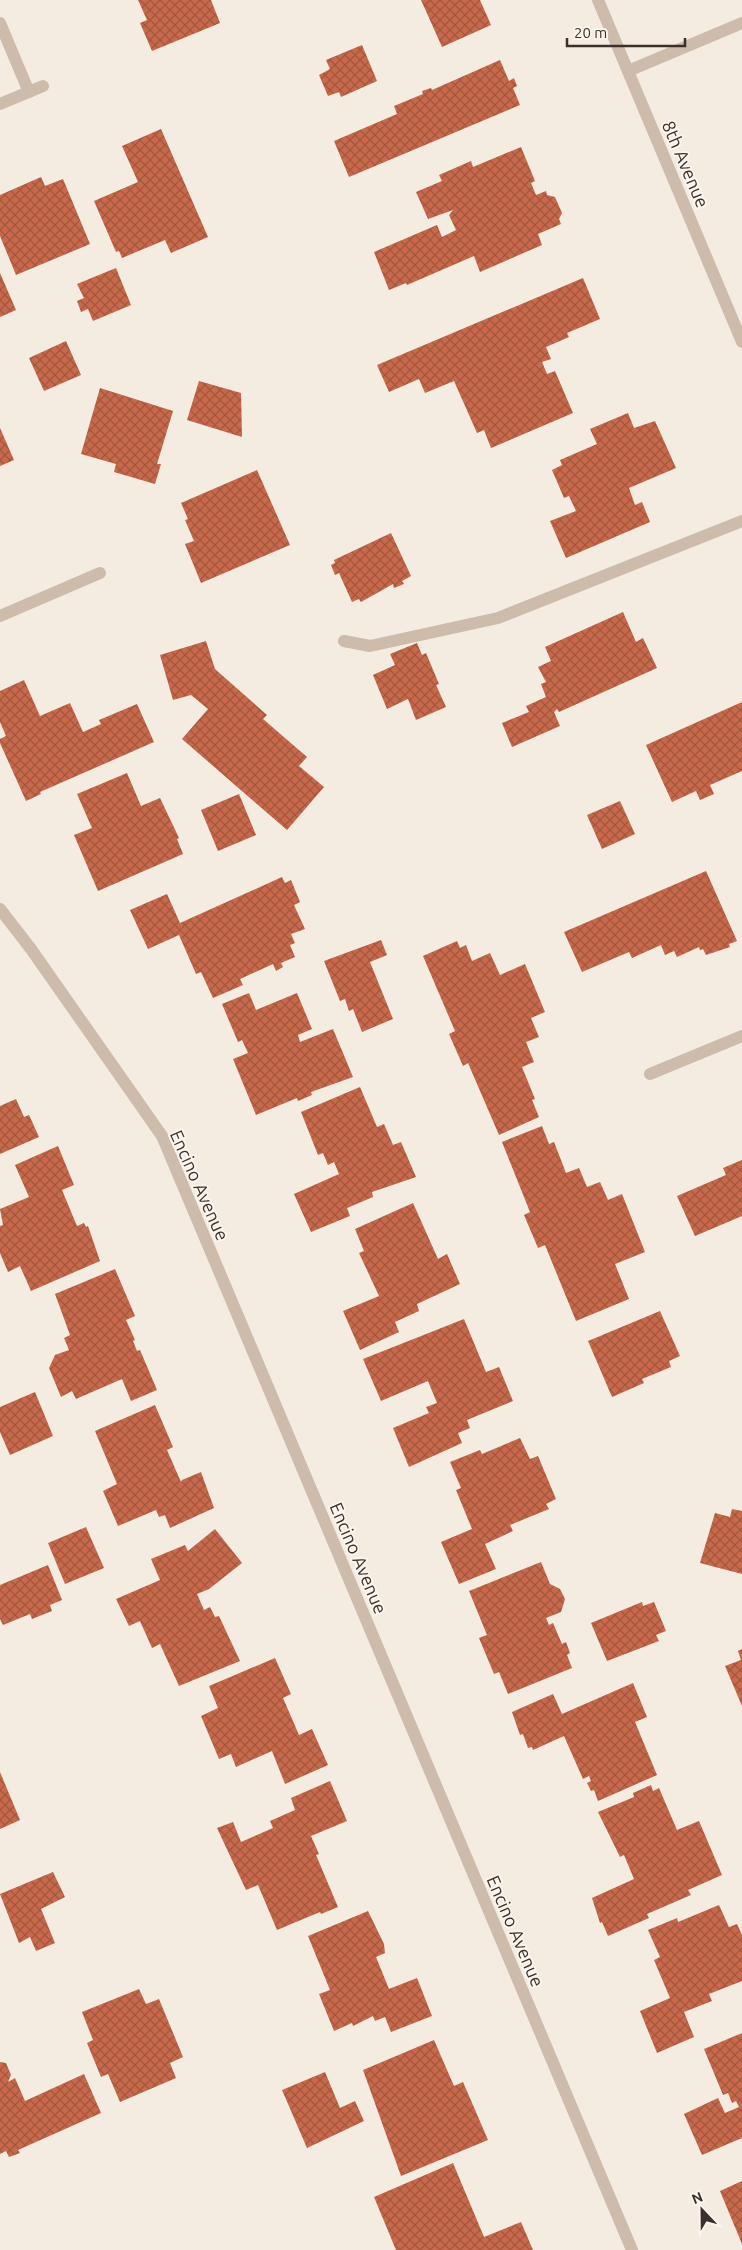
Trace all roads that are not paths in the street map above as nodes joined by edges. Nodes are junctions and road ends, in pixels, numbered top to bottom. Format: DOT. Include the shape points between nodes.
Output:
graph roads {
  1 [pos="598,0"];
  2 [pos="0,22"];
  3 [pos="742,22"];
  4 [pos="628,71"];
  5 [pos="43,86"];
  6 [pos="29,92"];
  7 [pos="0,104"];
  8 [pos="742,342"];
  9 [pos="742,521"];
  10 [pos="100,573"];
  11 [pos="0,616"];
  12 [pos="344,641"];
  13 [pos="0,909"];
  14 [pos="742,1036"];
  15 [pos="650,1074"];
  16 [pos="632,2250"];
  1 -- 4 [label="street, 8th Avenue"];
  2 -- 6 [label="street"];
  3 -- 4 [label="street"];
  4 -- 8 [label="street, 8th Avenue"];
  5 -- 6 [label="street"];
  6 -- 7 [label="street"];
  9 -- 12 [label="street" via="498,618 370,646"];
  10 -- 11 [label="street"];
  13 -- 16 [label="street, Encino Avenue" via="162,1136"];
  14 -- 15 [label="street"];
}
